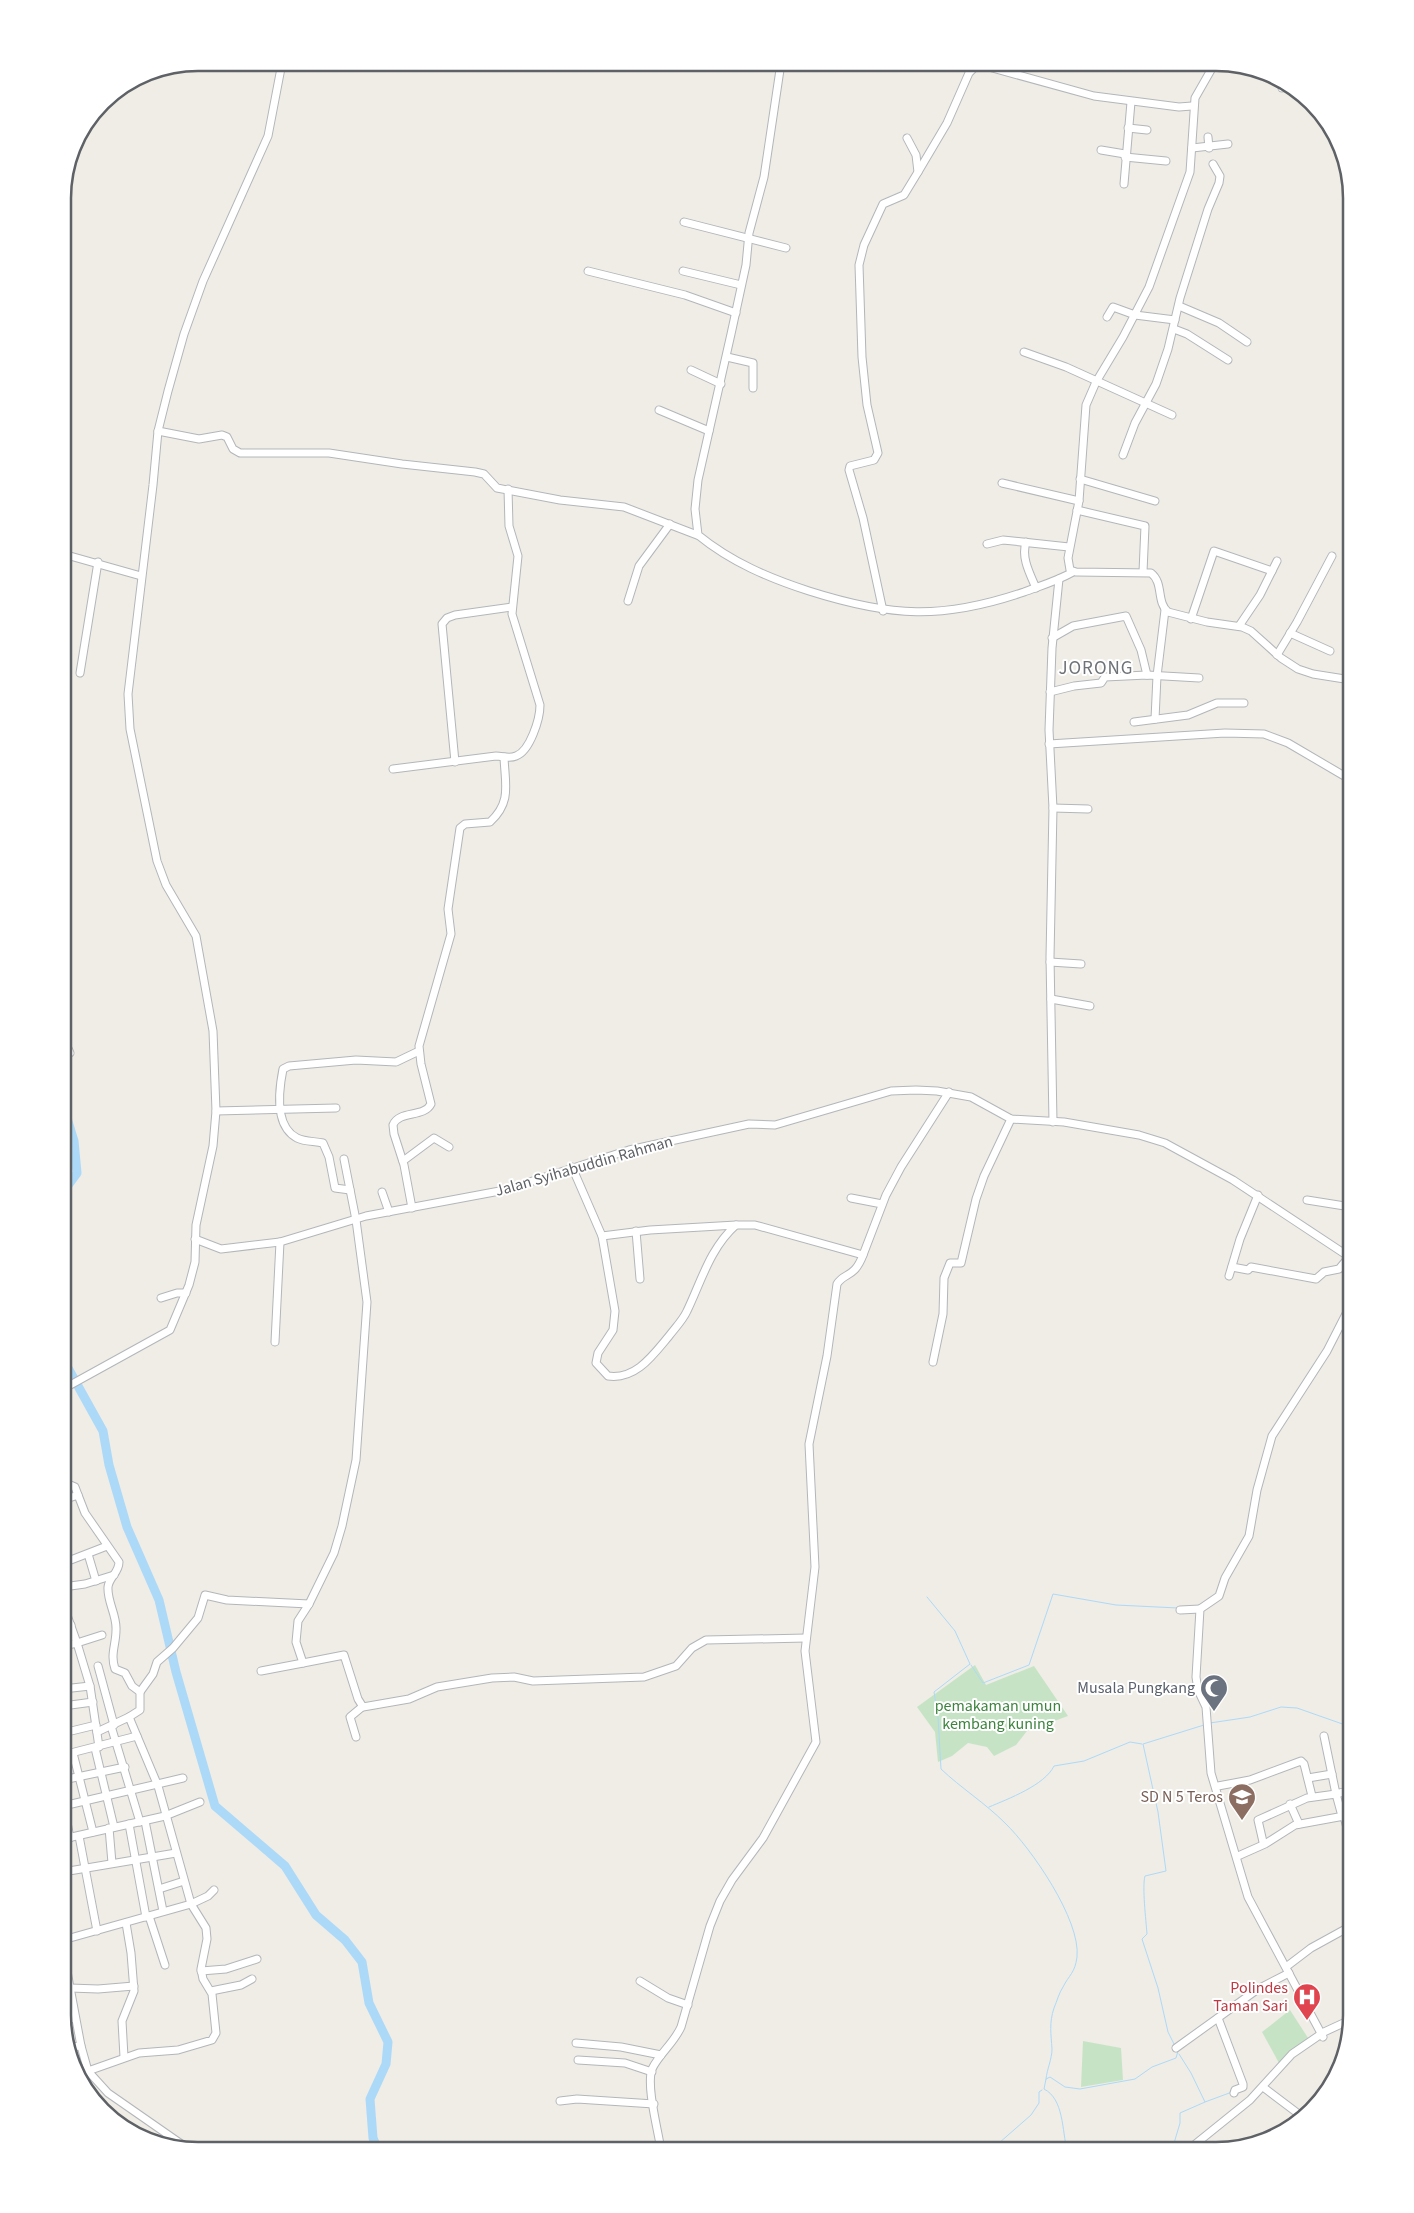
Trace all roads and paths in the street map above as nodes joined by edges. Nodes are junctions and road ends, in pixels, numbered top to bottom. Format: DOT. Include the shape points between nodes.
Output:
graph roads {
  1 [pos="280,71"];
  2 [pos="780,72"];
  3 [pos="970,72"];
  4 [pos="1006,72"];
  5 [pos="1209,72"];
  6 [pos="1131,102"];
  7 [pos="1192,106"];
  8 [pos="1128,128"];
  9 [pos="1146,130"];
  10 [pos="1208,137"];
  11 [pos="907,138"];
  12 [pos="1228,144"];
  13 [pos="1192,148"];
  14 [pos="1209,148"];
  15 [pos="1101,150"];
  16 [pos="1125,155"];
  17 [pos="1166,161"];
  18 [pos="1213,164"];
  19 [pos="918,172"];
  20 [pos="1124,184"];
  21 [pos="684,222"];
  22 [pos="749,239"];
  23 [pos="786,248"];
  24 [pos="588,271"];
  25 [pos="683,271"];
  26 [pos="741,285"];
  27 [pos="1178,306"];
  28 [pos="736,313"];
  29 [pos="1135,315"];
  30 [pos="1107,317"];
  31 [pos="1175,320"];
  32 [pos="1174,329"];
  33 [pos="1247,342"];
  34 [pos="1024,352"];
  35 [pos="727,357"];
  36 [pos="1228,360"];
  37 [pos="691,370"];
  38 [pos="1096,380"];
  39 [pos="721,384"];
  40 [pos="753,388"];
  41 [pos="1146,402"];
  42 [pos="659,410"];
  43 [pos="1172,415"];
  44 [pos="158,431"];
  45 [pos="709,431"];
  46 [pos="1123,454"];
  47 [pos="1080,478"];
  48 [pos="1002,483"];
  49 [pos="508,490"];
  50 [pos="1079,501"];
  51 [pos="1155,501"];
  52 [pos="1077,510"];
  53 [pos="670,524"];
  54 [pos="698,535"];
  55 [pos="1026,542"];
  56 [pos="987,544"];
  57 [pos="1069,547"];
  58 [pos="72,556"];
  59 [pos="1332,556"];
  60 [pos="1277,561"];
  61 [pos="98,562"];
  62 [pos="1272,571"];
  63 [pos="1073,572"];
  64 [pos="1143,572"];
  65 [pos="141,576"];
  66 [pos="1059,579"];
  67 [pos="1036,588"];
  68 [pos="628,601"];
  69 [pos="512,607"];
  70 [pos="1165,610"];
  71 [pos="883,611"];
  72 [pos="1191,619"];
  73 [pos="1239,626"];
  74 [pos="1290,633"];
  75 [pos="1052,638"];
  76 [pos="1330,650"];
  77 [pos="1276,655"];
  78 [pos="80,673"];
  79 [pos="1148,675"];
  80 [pos="1157,676"];
  81 [pos="1199,678"];
  82 [pos="1343,678"];
  83 [pos="1050,692"];
  84 [pos="1244,703"];
  85 [pos="1155,719"];
  86 [pos="1134,722"];
  87 [pos="1049,744"];
  88 [pos="504,757"];
  89 [pos="455,762"];
  90 [pos="393,769"];
  91 [pos="1343,775"];
  92 [pos="1053,808"];
  93 [pos="1088,809"];
  94 [pos="1050,962"];
  95 [pos="1081,964"];
  96 [pos="1051,1000"];
  97 [pos="1090,1006"];
  98 [pos="419,1051"];
  99 [pos="949,1092"];
  100 [pos="336,1108"];
  101 [pos="282,1110"];
  102 [pos="216,1111"];
  103 [pos="1012,1119"];
  104 [pos="1053,1122"];
  105 [pos="449,1147"];
  106 [pos="344,1159"];
  107 [pos="403,1161"];
  108 [pos="572,1167"];
  109 [pos="350,1190"];
  110 [pos="382,1192"];
  111 [pos="1258,1195"];
  112 [pos="851,1198"];
  113 [pos="1306,1200"];
  114 [pos="882,1204"];
  115 [pos="1343,1206"];
  116 [pos="412,1208"];
  117 [pos="389,1212"];
  118 [pos="356,1220"];
  119 [pos="736,1225"];
  120 [pos="636,1232"];
  121 [pos="602,1236"];
  122 [pos="195,1239"];
  123 [pos="280,1242"];
  124 [pos="1343,1253"];
  125 [pos="863,1255"];
  126 [pos="1343,1264"];
  127 [pos="1232,1267"];
  128 [pos="1229,1276"];
  129 [pos="640,1278"];
  130 [pos="186,1293"];
  131 [pos="161,1298"];
  132 [pos="1343,1321"];
  133 [pos="275,1342"];
  134 [pos="933,1362"];
  135 [pos="71,1384"];
  136 [pos="71,1484"];
  137 [pos="78,1495"];
  138 [pos="71,1497"];
  139 [pos="107,1546"];
  140 [pos="88,1554"];
  141 [pos="71,1559"];
  142 [pos="114,1575"];
  143 [pos="96,1581"];
  144 [pos="71,1586"];
  145 [pos="309,1604"];
  146 [pos="1200,1609"];
  147 [pos="1180,1610"];
  148 [pos="71,1625"];
  149 [pos="102,1635"];
  150 [pos="806,1638"];
  151 [pos="77,1643"];
  152 [pos="71,1644"];
  153 [pos="303,1663"];
  154 [pos="98,1666"];
  155 [pos="261,1672"];
  156 [pos="90,1686"];
  157 [pos="71,1688"];
  158 [pos="140,1692"];
  159 [pos="92,1702"];
  160 [pos="71,1705"];
  161 [pos="362,1707"];
  162 [pos="129,1717"];
  163 [pos="112,1725"];
  164 [pos="96,1728"];
  165 [pos="71,1732"];
  166 [pos="137,1736"];
  167 [pos="1324,1736"];
  168 [pos="356,1737"];
  169 [pos="117,1742"];
  170 [pos="97,1747"];
  171 [pos="74,1753"];
  172 [pos="125,1768"];
  173 [pos="101,1772"];
  174 [pos="1332,1774"];
  175 [pos="78,1777"];
  176 [pos="71,1778"];
  177 [pos="183,1778"];
  178 [pos="1308,1778"];
  179 [pos="158,1786"];
  180 [pos="1218,1786"];
  181 [pos="131,1791"];
  182 [pos="1343,1792"];
  183 [pos="1336,1794"];
  184 [pos="108,1796"];
  185 [pos="1312,1796"];
  186 [pos="85,1801"];
  187 [pos="200,1802"];
  188 [pos="71,1803"];
  189 [pos="1290,1804"];
  190 [pos="1343,1809"];
  191 [pos="165,1816"];
  192 [pos="1343,1817"];
  193 [pos="142,1821"];
  194 [pos="129,1824"];
  195 [pos="1299,1824"];
  196 [pos="111,1828"];
  197 [pos="93,1832"];
  198 [pos="79,1836"];
  199 [pos="71,1838"];
  200 [pos="1263,1842"];
  201 [pos="176,1853"];
  202 [pos="153,1856"];
  203 [pos="1238,1856"];
  204 [pos="135,1858"];
  205 [pos="112,1864"];
  206 [pos="85,1869"];
  207 [pos="71,1871"];
  208 [pos="184,1881"];
  209 [pos="160,1889"];
  210 [pos="214,1890"];
  211 [pos="191,1904"];
  212 [pos="163,1911"];
  213 [pos="147,1916"];
  214 [pos="126,1923"];
  215 [pos="97,1931"];
  216 [pos="1343,1931"];
  217 [pos="71,1938"];
  218 [pos="257,1959"];
  219 [pos="166,1965"];
  220 [pos="201,1971"];
  221 [pos="1289,1973"];
  222 [pos="252,1979"];
  223 [pos="640,1981"];
  224 [pos="134,1986"];
  225 [pos="71,1988"];
  226 [pos="211,1991"];
  227 [pos="71,1994"];
  228 [pos="688,2004"];
  229 [pos="75,2018"];
  230 [pos="71,2019"];
  231 [pos="1218,2019"];
  232 [pos="1342,2025"];
  233 [pos="1322,2035"];
  234 [pos="576,2043"];
  235 [pos="76,2046"];
  236 [pos="80,2046"];
  237 [pos="1177,2047"];
  238 [pos="661,2055"];
  239 [pos="124,2058"];
  240 [pos="578,2060"];
  241 [pos="84,2071"];
  242 [pos="88,2071"];
  243 [pos="652,2072"];
  244 [pos="1264,2088"];
  245 [pos="1234,2092"];
  246 [pos="560,2101"];
  247 [pos="654,2104"];
  248 [pos="1296,2112"];
  249 [pos="174,2139"];
  250 [pos="660,2141"];
  251 [pos="1198,2142"];
  1 -- 44 [label="street" via="268,136 203,281 184,334"];
  2 -- 22 [label="street" via="766,165"];
  3 -- 19 [label="street" via="948,123"];
  4 -- 6 [label="street" via="1094,96"];
  5 -- 7 [label="street"];
  6 -- 7 [label="street"];
  6 -- 8 [label="street"];
  7 -- 13 [label="street"];
  8 -- 9 [label="street"];
  8 -- 16 [label="street"];
  10 -- 14 [label="street"];
  11 -- 19 [label="street" via="916,155"];
  12 -- 14 [label="street"];
  13 -- 14 [label="street"];
  13 -- 29 [label="street" via="1189,177 1149,288"];
  15 -- 16 [label="street"];
  16 -- 17 [label="street"];
  16 -- 20 [label="street"];
  18 -- 27 [label="street" via="1220,176 1219,183"];
  19 -- 71 [label="street" via="904,194 883,204 858,265 867,405 878,453 874,460 850,466 849,470"];
  21 -- 22 [label="street"];
  22 -- 23 [label="street"];
  22 -- 26 [label="street"];
  24 -- 28 [label="street" via="677,293"];
  25 -- 26 [label="street"];
  26 -- 28 [label="street"];
  27 -- 31 [label="street"];
  27 -- 33 [label="street" via="1219,323"];
  28 -- 35 [label="street"];
  29 -- 30 [label="street" via="1112,307"];
  29 -- 31 [label="street"];
  29 -- 38 [label="street"];
  31 -- 32 [label="street"];
  32 -- 36 [label="street" via="1195,338"];
  32 -- 41 [label="street" via="1156,384"];
  34 -- 38 [label="street"];
  35 -- 39 [label="street"];
  35 -- 40 [label="street" via="753,363"];
  37 -- 39 [label="street"];
  38 -- 41 [label="street"];
  38 -- 47 [label="street" via="1086,405"];
  39 -- 45 [label="street"];
  41 -- 43 [label="street"];
  41 -- 46 [label="street"];
  42 -- 45 [label="street"];
  44 -- 49 [label="street" via="199,439 222,435 240,453 329,453 476,472 486,476 494,486"];
  44 -- 65 [label="street"];
  45 -- 54 [label="street" via="696,493"];
  47 -- 50 [label="street"];
  47 -- 51 [label="street"];
  48 -- 50 [label="street"];
  49 -- 53 [label="street" via="624,507"];
  49 -- 69 [label="street" via="509,526 518,552"];
  50 -- 52 [label="street"];
  52 -- 57 [label="street"];
  52 -- 64 [label="street" via="1145,526"];
  53 -- 54 [label="street"];
  53 -- 68 [label="street" via="639,566"];
  54 -- 71 [label="street" via="758,574"];
  55 -- 56 [label="street" via="1003,540"];
  55 -- 57 [label="street"];
  55 -- 67 [label="street" via="1026,562"];
  57 -- 63 [label="street" via="1068,562"];
  58 -- 61 [label="street"];
  59 -- 74 [label="street"];
  60 -- 62 [label="street"];
  61 -- 65 [label="street"];
  61 -- 78 [label="street"];
  62 -- 72 [label="street" via="1214,551"];
  62 -- 73 [label="street"];
  63 -- 64 [label="street"];
  63 -- 66 [label="street"];
  64 -- 70 [label="street" via="1156,577"];
  65 -- 102 [label="street" via="128,694 130,729 159,869 198,942 214,1031"];
  66 -- 67 [label="street"];
  66 -- 75 [label="street"];
  67 -- 71 [label="street" via="974,608 928,613"];
  69 -- 88 [label="street" via="540,710 526,750 516,756"];
  69 -- 89 [label="street" via="455,615 442,624"];
  70 -- 72 [label="street"];
  70 -- 80 [label="street"];
  72 -- 73 [label="street"];
  73 -- 77 [label="street" via="1251,632"];
  74 -- 76 [label="street"];
  74 -- 77 [label="street"];
  75 -- 79 [label="street" via="1074,626 1126,616"];
  75 -- 83 [label="street"];
  77 -- 82 [label="street" via="1306,672"];
  79 -- 80 [label="street"];
  79 -- 83 [label="street" via="1105,677 1100,683"];
  80 -- 81 [label="street"];
  80 -- 85 [label="street"];
  83 -- 87 [label="street"];
  84 -- 85 [label="street" via="1217,704 1188,714"];
  85 -- 86 [label="street"];
  87 -- 91 [label="street" via="1225,733 1264,734 1288,743"];
  87 -- 92 [label="street"];
  88 -- 89 [label="street"];
  88 -- 98 [label="street" via="504,806 490,822 465,824 460,828 448,909 451,934 422,1029"];
  89 -- 90 [label="street"];
  92 -- 93 [label="street"];
  92 -- 94 [label="street"];
  94 -- 95 [label="street"];
  94 -- 96 [label="street"];
  96 -- 97 [label="street"];
  96 -- 104 [label="street"];
  98 -- 101 [label="street" via="396,1062 356,1060 285,1068 279,1097"];
  98 -- 107 [label="street" via="431,1104 427,1110 394,1121 394,1134"];
  99 -- 103 [label="street, Jalan Syihabuddin Rahman" via="971,1097"];
  99 -- 108 [label="street, Jalan Syihabuddin Rahman" via="891,1091 775,1125 749,1124 635,1149"];
  99 -- 114 [label="street" via="905,1159"];
  100 -- 101 [label="street"];
  101 -- 102 [label="street"];
  101 -- 109 [label="street" via="285,1126 291,1134 324,1145 335,1188"];
  102 -- 122 [label="street" via="211,1162"];
  103 -- 104 [label="street, Jalan Syihabuddin Rahman"];
  103 -- 134 [label="street" via="984,1176 961,1263 950,1262 946,1272 943,1314"];
  104 -- 111 [label="street, Jalan Syihabuddin Rahman" via="1157,1140 1183,1151"];
  105 -- 107 [label="street" via="432,1139"];
  106 -- 109 [label="street"];
  107 -- 116 [label="street"];
  108 -- 116 [label="street, Jalan Syihabuddin Rahman" via="505,1190"];
  108 -- 121 [label="street"];
  109 -- 118 [label="street"];
  110 -- 117 [label="street"];
  111 -- 124 [label="street, Jalan Syihabuddin Rahman"];
  111 -- 127 [label="street"];
  112 -- 114 [label="street"];
  113 -- 115 [label="street"];
  114 -- 125 [label="street"];
  116 -- 117 [label="street, Jalan Syihabuddin Rahman"];
  117 -- 118 [label="street, Jalan Syihabuddin Rahman"];
  118 -- 123 [label="street, Jalan Syihabuddin Rahman"];
  118 -- 145 [label="street" via="367,1309 355,1466 339,1537 326,1573"];
  119 -- 120 [label="street"];
  119 -- 121 [label="street" via="712,1255 684,1316 653,1356 634,1370 613,1377 605,1375 596,1363 616,1317"];
  119 -- 125 [label="street" via="755,1225"];
  120 -- 121 [label="street"];
  120 -- 129 [label="street"];
  122 -- 123 [label="street, Jalan Syihabuddin Rahman" via="220,1249"];
  122 -- 130 [label="street" via="195,1262"];
  123 -- 133 [label="street"];
  125 -- 150 [label="street" via="854,1273 840,1279 837,1284 810,1436 815,1567"];
  126 -- 127 [label="street" via="1316,1279 1252,1266 1248,1270"];
  127 -- 128 [label="street"];
  130 -- 131 [label="street"];
  130 -- 135 [label="street" via="167,1333"];
  132 -- 146 [label="street" via="1272,1436 1257,1490 1249,1536 1218,1596"];
  136 -- 137 [label="street"];
  137 -- 138 [label="street"];
  137 -- 139 [label="street" via="83,1510"];
  139 -- 140 [label="street"];
  139 -- 142 [label="street" via="119,1562"];
  140 -- 141 [label="street"];
  140 -- 143 [label="street"];
  142 -- 143 [label="street"];
  142 -- 158 [label="street" via="108,1588 116,1630 113,1662 115,1669 125,1673 132,1686"];
  143 -- 144 [label="street"];
  145 -- 153 [label="street" via="299,1619 296,1631"];
  145 -- 158 [label="street" via="227,1600 205,1595 198,1618 173,1648 160,1658"];
  146 -- 147 [label="street"];
  146 -- 221 [label="street" via="1196,1677 1206,1707 1211,1773 1248,1896"];
  148 -- 151 [label="street"];
  149 -- 151 [label="street"];
  150 -- 161 [label="street" via="706,1640 692,1648 676,1666 644,1677 533,1681 514,1677 492,1678 437,1687 409,1698"];
  150 -- 228 [label="street" via="816,1742 764,1838 720,1901"];
  151 -- 152 [label="street"];
  151 -- 156 [label="street"];
  153 -- 155 [label="street"];
  153 -- 161 [label="street" via="344,1655"];
  154 -- 163 [label="street"];
  156 -- 157 [label="street"];
  156 -- 159 [label="street"];
  158 -- 162 [label="street" via="140,1710"];
  159 -- 160 [label="street"];
  159 -- 164 [label="street"];
  161 -- 168 [label="street" via="350,1717"];
  162 -- 163 [label="street"];
  162 -- 166 [label="street"];
  163 -- 164 [label="street"];
  163 -- 169 [label="street"];
  164 -- 165 [label="street"];
  164 -- 170 [label="street"];
  166 -- 169 [label="street"];
  166 -- 179 [label="street"];
  167 -- 174 [label="street"];
  169 -- 170 [label="street"];
  169 -- 172 [label="street"];
  170 -- 171 [label="street"];
  170 -- 173 [label="street"];
  171 -- 175 [label="street"];
  172 -- 173 [label="street"];
  172 -- 181 [label="street"];
  173 -- 175 [label="street"];
  173 -- 184 [label="street"];
  174 -- 178 [label="street"];
  174 -- 183 [label="street"];
  175 -- 176 [label="street"];
  175 -- 186 [label="street"];
  177 -- 179 [label="street"];
  178 -- 180 [label="street" via="1303,1763 1298,1761 1250,1780"];
  178 -- 185 [label="street"];
  179 -- 181 [label="street"];
  179 -- 191 [label="street"];
  181 -- 184 [label="street"];
  181 -- 193 [label="street"];
  182 -- 183 [label="street"];
  183 -- 185 [label="street"];
  183 -- 190 [label="street"];
  184 -- 186 [label="street"];
  184 -- 196 [label="street"];
  185 -- 189 [label="street"];
  186 -- 188 [label="street"];
  186 -- 197 [label="street"];
  187 -- 191 [label="street"];
  189 -- 195 [label="street"];
  189 -- 200 [label="street" via="1258,1821"];
  191 -- 193 [label="street"];
  191 -- 201 [label="street"];
  192 -- 195 [label="street"];
  193 -- 194 [label="street"];
  193 -- 202 [label="street"];
  194 -- 196 [label="street"];
  194 -- 204 [label="street"];
  195 -- 203 [label="street"];
  196 -- 197 [label="street"];
  196 -- 205 [label="street"];
  197 -- 198 [label="street"];
  198 -- 199 [label="street"];
  198 -- 206 [label="street"];
  201 -- 202 [label="street"];
  201 -- 208 [label="street"];
  202 -- 204 [label="street"];
  202 -- 209 [label="street"];
  204 -- 205 [label="street"];
  204 -- 213 [label="street"];
  205 -- 206 [label="street"];
  206 -- 207 [label="street"];
  206 -- 215 [label="street"];
  208 -- 209 [label="street"];
  208 -- 211 [label="street"];
  209 -- 212 [label="street"];
  210 -- 211 [label="street" via="209,1896"];
  211 -- 212 [label="street"];
  211 -- 220 [label="street" via="207,1933"];
  212 -- 213 [label="street"];
  213 -- 214 [label="street"];
  213 -- 219 [label="street"];
  214 -- 215 [label="street"];
  214 -- 224 [label="street"];
  215 -- 217 [label="street"];
  216 -- 221 [label="street" via="1311,1948"];
  218 -- 220 [label="street" via="226,1969"];
  220 -- 226 [label="street"];
  221 -- 231 [label="street" via="1258,1989"];
  221 -- 233 [label="street"];
  222 -- 226 [label="street" via="241,1985"];
  223 -- 228 [label="street" via="668,1998"];
  224 -- 225 [label="street"];
  224 -- 239 [label="street" via="122,2026"];
  226 -- 239 [label="street" via="214,2039 178,2050 139,2053"];
  227 -- 229 [label="street"];
  228 -- 238 [label="street" via="677,2036"];
  229 -- 230 [label="street"];
  229 -- 236 [label="street"];
  231 -- 237 [label="street"];
  231 -- 245 [label="street" via="1243,2084"];
  232 -- 233 [label="street"];
  233 -- 244 [label="street" via="1290,2057"];
  234 -- 238 [label="street"];
  235 -- 236 [label="street"];
  236 -- 242 [label="street"];
  238 -- 243 [label="street"];
  239 -- 242 [label="street"];
  240 -- 243 [label="street" via="624,2063"];
  241 -- 242 [label="street"];
  242 -- 249 [label="street" via="108,2093"];
  243 -- 247 [label="street" via="649,2090"];
  244 -- 248 [label="street"];
  244 -- 251 [label="street"];
  246 -- 247 [label="street" via="576,2099"];
  247 -- 250 [label="street"];
}
